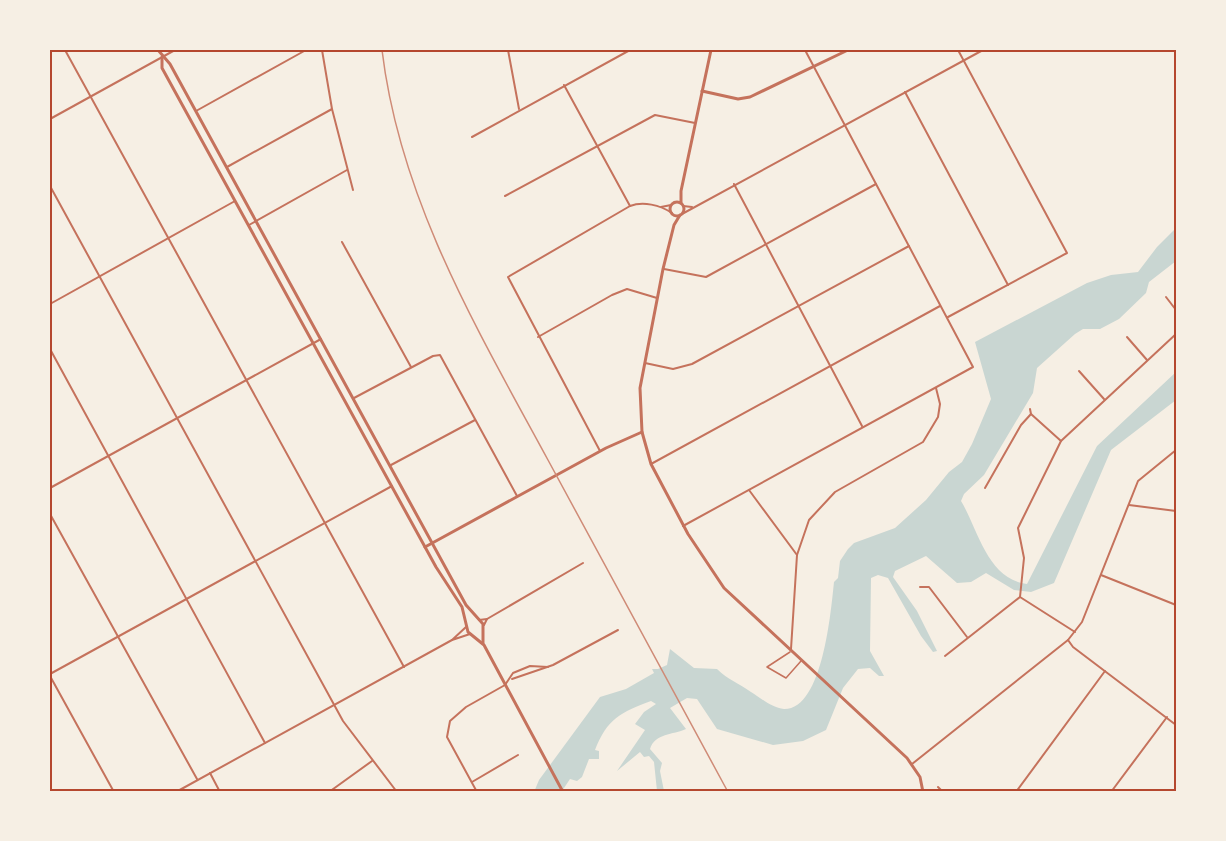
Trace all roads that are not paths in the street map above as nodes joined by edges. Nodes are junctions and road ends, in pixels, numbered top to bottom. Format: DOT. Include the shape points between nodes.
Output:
graph roads {
  1 [pos="65,50"];
  2 [pos="158,50"];
  3 [pos="175,50"];
  4 [pos="306,50"];
  5 [pos="322,50"];
  6 [pos="508,50"];
  7 [pos="630,50"];
  8 [pos="711,50"];
  9 [pos="805,50"];
  10 [pos="848,50"];
  11 [pos="958,50"];
  12 [pos="983,50"];
  13 [pos="162,57"];
  14 [pos="963,60"];
  15 [pos="814,65"];
  16 [pos="564,85"];
  17 [pos="702,91"];
  18 [pos="905,92"];
  19 [pos="90,96"];
  20 [pos="332,109"];
  21 [pos="519,110"];
  22 [pos="196,111"];
  23 [pos="50,118"];
  24 [pos="695,123"];
  25 [pos="845,125"];
  26 [pos="472,136"];
  27 [pos="596,146"];
  28 [pos="227,167"];
  29 [pos="347,170"];
  30 [pos="734,184"];
  31 [pos="876,184"];
  32 [pos="50,186"];
  33 [pos="353,190"];
  34 [pos="681,191"];
  35 [pos="506,196"];
  36 [pos="235,201"];
  37 [pos="673,204"];
  38 [pos="682,205"];
  39 [pos="630,206"];
  40 [pos="694,206"];
  41 [pos="661,207"];
  42 [pos="672,214"];
  43 [pos="681,214"];
  44 [pos="256,221"];
  45 [pos="249,225"];
  46 [pos="674,225"];
  47 [pos="167,238"];
  48 [pos="342,242"];
  49 [pos="766,245"];
  50 [pos="909,246"];
  51 [pos="663,269"];
  52 [pos="100,276"];
  53 [pos="1008,285"];
  54 [pos="1166,297"];
  55 [pos="657,298"];
  56 [pos="50,304"];
  57 [pos="798,305"];
  58 [pos="940,306"];
  59 [pos="1176,310"];
  60 [pos="946,317"];
  61 [pos="1176,334"];
  62 [pos="538,337"];
  63 [pos="1127,337"];
  64 [pos="321,339"];
  65 [pos="314,343"];
  66 [pos="50,349"];
  67 [pos="1147,360"];
  68 [pos="645,363"];
  69 [pos="832,366"];
  70 [pos="411,368"];
  71 [pos="1079,371"];
  72 [pos="246,380"];
  73 [pos="936,388"];
  74 [pos="354,398"];
  75 [pos="1104,399"];
  76 [pos="1030,409"];
  77 [pos="1031,414"];
  78 [pos="176,419"];
  79 [pos="475,420"];
  80 [pos="863,427"];
  81 [pos="642,432"];
  82 [pos="1061,441"];
  83 [pos="1176,450"];
  84 [pos="600,451"];
  85 [pos="107,456"];
  86 [pos="651,464"];
  87 [pos="391,465"];
  88 [pos="392,486"];
  89 [pos="50,488"];
  90 [pos="985,488"];
  91 [pos="749,490"];
  92 [pos="517,496"];
  93 [pos="1129,505"];
  94 [pos="1176,511"];
  95 [pos="50,514"];
  96 [pos="324,523"];
  97 [pos="683,526"];
  98 [pos="433,542"];
  99 [pos="425,547"];
  100 [pos="797,555"];
  101 [pos="256,561"];
  102 [pos="583,563"];
  103 [pos="1101,575"];
  104 [pos="920,587"];
  105 [pos="1020,597"];
  106 [pos="186,598"];
  107 [pos="1176,605"];
  108 [pos="478,619"];
  109 [pos="487,619"];
  110 [pos="466,626"];
  111 [pos="482,629"];
  112 [pos="618,630"];
  113 [pos="1075,632"];
  114 [pos="471,634"];
  115 [pos="118,636"];
  116 [pos="968,637"];
  117 [pos="452,640"];
  118 [pos="1068,640"];
  119 [pos="484,645"];
  120 [pos="791,651"];
  121 [pos="945,656"];
  122 [pos="802,660"];
  123 [pos="404,667"];
  124 [pos="548,667"];
  125 [pos="1105,671"];
  126 [pos="50,675"];
  127 [pos="511,679"];
  128 [pos="505,684"];
  129 [pos="334,705"];
  130 [pos="1167,717"];
  131 [pos="1176,725"];
  132 [pos="265,743"];
  133 [pos="518,755"];
  134 [pos="372,761"];
  135 [pos="912,764"];
  136 [pos="210,773"];
  137 [pos="197,780"];
  138 [pos="472,782"];
  139 [pos="938,788"];
  140 [pos="114,792"];
  141 [pos="176,792"];
  142 [pos="220,792"];
  143 [pos="328,792"];
  144 [pos="397,792"];
  145 [pos="477,792"];
  146 [pos="563,792"];
  147 [pos="923,792"];
  148 [pos="943,792"];
  149 [pos="1016,792"];
  150 [pos="1112,792"];
  1 -- 19 [label="street"];
  2 -- 13 [label="street"];
  3 -- 13 [label="street"];
  4 -- 22 [label="street"];
  5 -- 20 [label="street"];
  6 -- 21 [label="street"];
  7 -- 16 [label="street"];
  8 -- 17 [label="street"];
  9 -- 15 [label="street"];
  10 -- 15 [label="street"];
  11 -- 14 [label="street"];
  12 -- 14 [label="street"];
  13 -- 19 [label="street"];
  13 -- 22 [label="street" via="170,64"];
  13 -- 36 [label="street" via="162,68"];
  14 -- 18 [label="street"];
  14 -- 53 [label="street" via="1067,253"];
  15 -- 17 [label="street" via="750,97 738,99"];
  15 -- 25 [label="street"];
  16 -- 21 [label="street"];
  16 -- 27 [label="street"];
  17 -- 24 [label="street"];
  18 -- 25 [label="street"];
  18 -- 53 [label="street"];
  19 -- 23 [label="street"];
  19 -- 47 [label="street"];
  20 -- 28 [label="street"];
  20 -- 29 [label="street"];
  21 -- 26 [label="street"];
  22 -- 28 [label="street"];
  24 -- 27 [label="street" via="655,115"];
  24 -- 34 [label="street"];
  25 -- 30 [label="street"];
  25 -- 31 [label="street"];
  27 -- 35 [label="street"];
  27 -- 39 [label="street"];
  28 -- 44 [label="street"];
  29 -- 33 [label="street"];
  29 -- 44 [label="street"];
  30 -- 40 [label="street"];
  30 -- 49 [label="street"];
  31 -- 49 [label="street"];
  31 -- 50 [label="street"];
  32 -- 52 [label="street"];
  34 -- 37 [label="street"];
  34 -- 38 [label="street"];
  36 -- 45 [label="street"];
  36 -- 47 [label="street"];
  37 -- 38 [label="street"];
  37 -- 41 [label="street"];
  37 -- 42 [label="street"];
  38 -- 40 [label="street"];
  38 -- 43 [label="street"];
  39 -- 41 [label="street" via="639,203"];
  39 -- 62 [label="street" via="508,278"];
  40 -- 43 [label="street"];
  41 -- 42 [label="street"];
  42 -- 43 [label="street"];
  42 -- 46 [label="street"];
  43 -- 46 [label="street"];
  44 -- 45 [label="street"];
  44 -- 64 [label="street"];
  45 -- 65 [label="street"];
  46 -- 51 [label="street"];
  47 -- 52 [label="street"];
  47 -- 72 [label="street"];
  48 -- 70 [label="street"];
  49 -- 51 [label="street" via="705,277"];
  49 -- 57 [label="street"];
  50 -- 57 [label="street"];
  50 -- 58 [label="street"];
  51 -- 55 [label="street"];
  52 -- 56 [label="street"];
  52 -- 78 [label="street"];
  53 -- 60 [label="street"];
  54 -- 59 [label="street"];
  55 -- 62 [label="street" via="627,290"];
  55 -- 68 [label="street"];
  57 -- 68 [label="street" via="681,369"];
  57 -- 69 [label="street"];
  58 -- 60 [label="street"];
  58 -- 69 [label="street"];
  60 -- 73 [label="street" via="973,367"];
  61 -- 67 [label="street"];
  62 -- 84 [label="street"];
  63 -- 67 [label="street"];
  64 -- 65 [label="street"];
  64 -- 74 [label="street"];
  65 -- 72 [label="street"];
  65 -- 88 [label="street"];
  66 -- 85 [label="street"];
  67 -- 75 [label="street"];
  68 -- 81 [label="street" via="640,388"];
  69 -- 80 [label="street"];
  69 -- 86 [label="street"];
  70 -- 74 [label="street"];
  70 -- 79 [label="street" via="440,355"];
  71 -- 75 [label="street"];
  72 -- 78 [label="street"];
  72 -- 96 [label="street"];
  73 -- 80 [label="street"];
  73 -- 100 [label="street" via="938,417 923,442 827,499 808,520"];
  74 -- 87 [label="street"];
  75 -- 82 [label="street"];
  76 -- 77 [label="street"];
  77 -- 82 [label="street"];
  77 -- 90 [label="street"];
  78 -- 85 [label="street"];
  78 -- 101 [label="street"];
  79 -- 87 [label="street"];
  79 -- 92 [label="street"];
  80 -- 91 [label="street"];
  81 -- 84 [label="street"];
  81 -- 86 [label="street"];
  82 -- 105 [label="street" via="1018,528 1023,570"];
  83 -- 93 [label="street" via="1138,481"];
  84 -- 92 [label="street"];
  85 -- 89 [label="street"];
  85 -- 106 [label="street"];
  86 -- 97 [label="street"];
  87 -- 98 [label="street"];
  88 -- 96 [label="street"];
  88 -- 99 [label="street"];
  91 -- 97 [label="street"];
  91 -- 100 [label="street"];
  92 -- 98 [label="street"];
  93 -- 94 [label="street"];
  93 -- 103 [label="street"];
  95 -- 115 [label="street"];
  96 -- 101 [label="street"];
  96 -- 123 [label="street"];
  97 -- 120 [label="street" via="724,588"];
  98 -- 99 [label="street"];
  98 -- 108 [label="street" via="466,605"];
  99 -- 110 [label="street" via="462,607"];
  100 -- 120 [label="street"];
  101 -- 106 [label="street"];
  101 -- 129 [label="street"];
  102 -- 109 [label="street"];
  103 -- 107 [label="street"];
  103 -- 113 [label="street"];
  104 -- 116 [label="street" via="929,587"];
  105 -- 113 [label="street"];
  105 -- 116 [label="street"];
  106 -- 115 [label="street"];
  106 -- 132 [label="street"];
  108 -- 109 [label="street"];
  108 -- 110 [label="street" via="470,620"];
  108 -- 111 [label="street"];
  109 -- 111 [label="street"];
  110 -- 114 [label="street"];
  110 -- 117 [label="street"];
  111 -- 114 [label="street"];
  111 -- 119 [label="street"];
  112 -- 124 [label="street"];
  113 -- 118 [label="street"];
  114 -- 117 [label="street"];
  114 -- 119 [label="street"];
  115 -- 126 [label="street"];
  115 -- 137 [label="street"];
  116 -- 121 [label="street"];
  117 -- 123 [label="street"];
  118 -- 125 [label="street"];
  118 -- 135 [label="street"];
  119 -- 128 [label="street"];
  120 -- 122 [label="street"];
  120 -- 122 [label="lane" via="767,667 786,678"];
  122 -- 135 [label="street"];
  123 -- 129 [label="street"];
  124 -- 127 [label="street"];
  124 -- 127 [label="street" via="521,669"];
  125 -- 130 [label="street"];
  125 -- 149 [label="street"];
  126 -- 140 [label="street"];
  127 -- 128 [label="street"];
  128 -- 138 [label="street" via="450,721 447,737"];
  128 -- 146 [label="street"];
  129 -- 132 [label="street"];
  129 -- 134 [label="street"];
  130 -- 131 [label="street"];
  130 -- 150 [label="street"];
  132 -- 136 [label="street"];
  133 -- 138 [label="street"];
  134 -- 143 [label="street"];
  134 -- 144 [label="street"];
  135 -- 147 [label="street"];
  136 -- 137 [label="street"];
  136 -- 142 [label="street"];
  137 -- 141 [label="street"];
  138 -- 145 [label="street"];
  139 -- 148 [label="street"];
}
